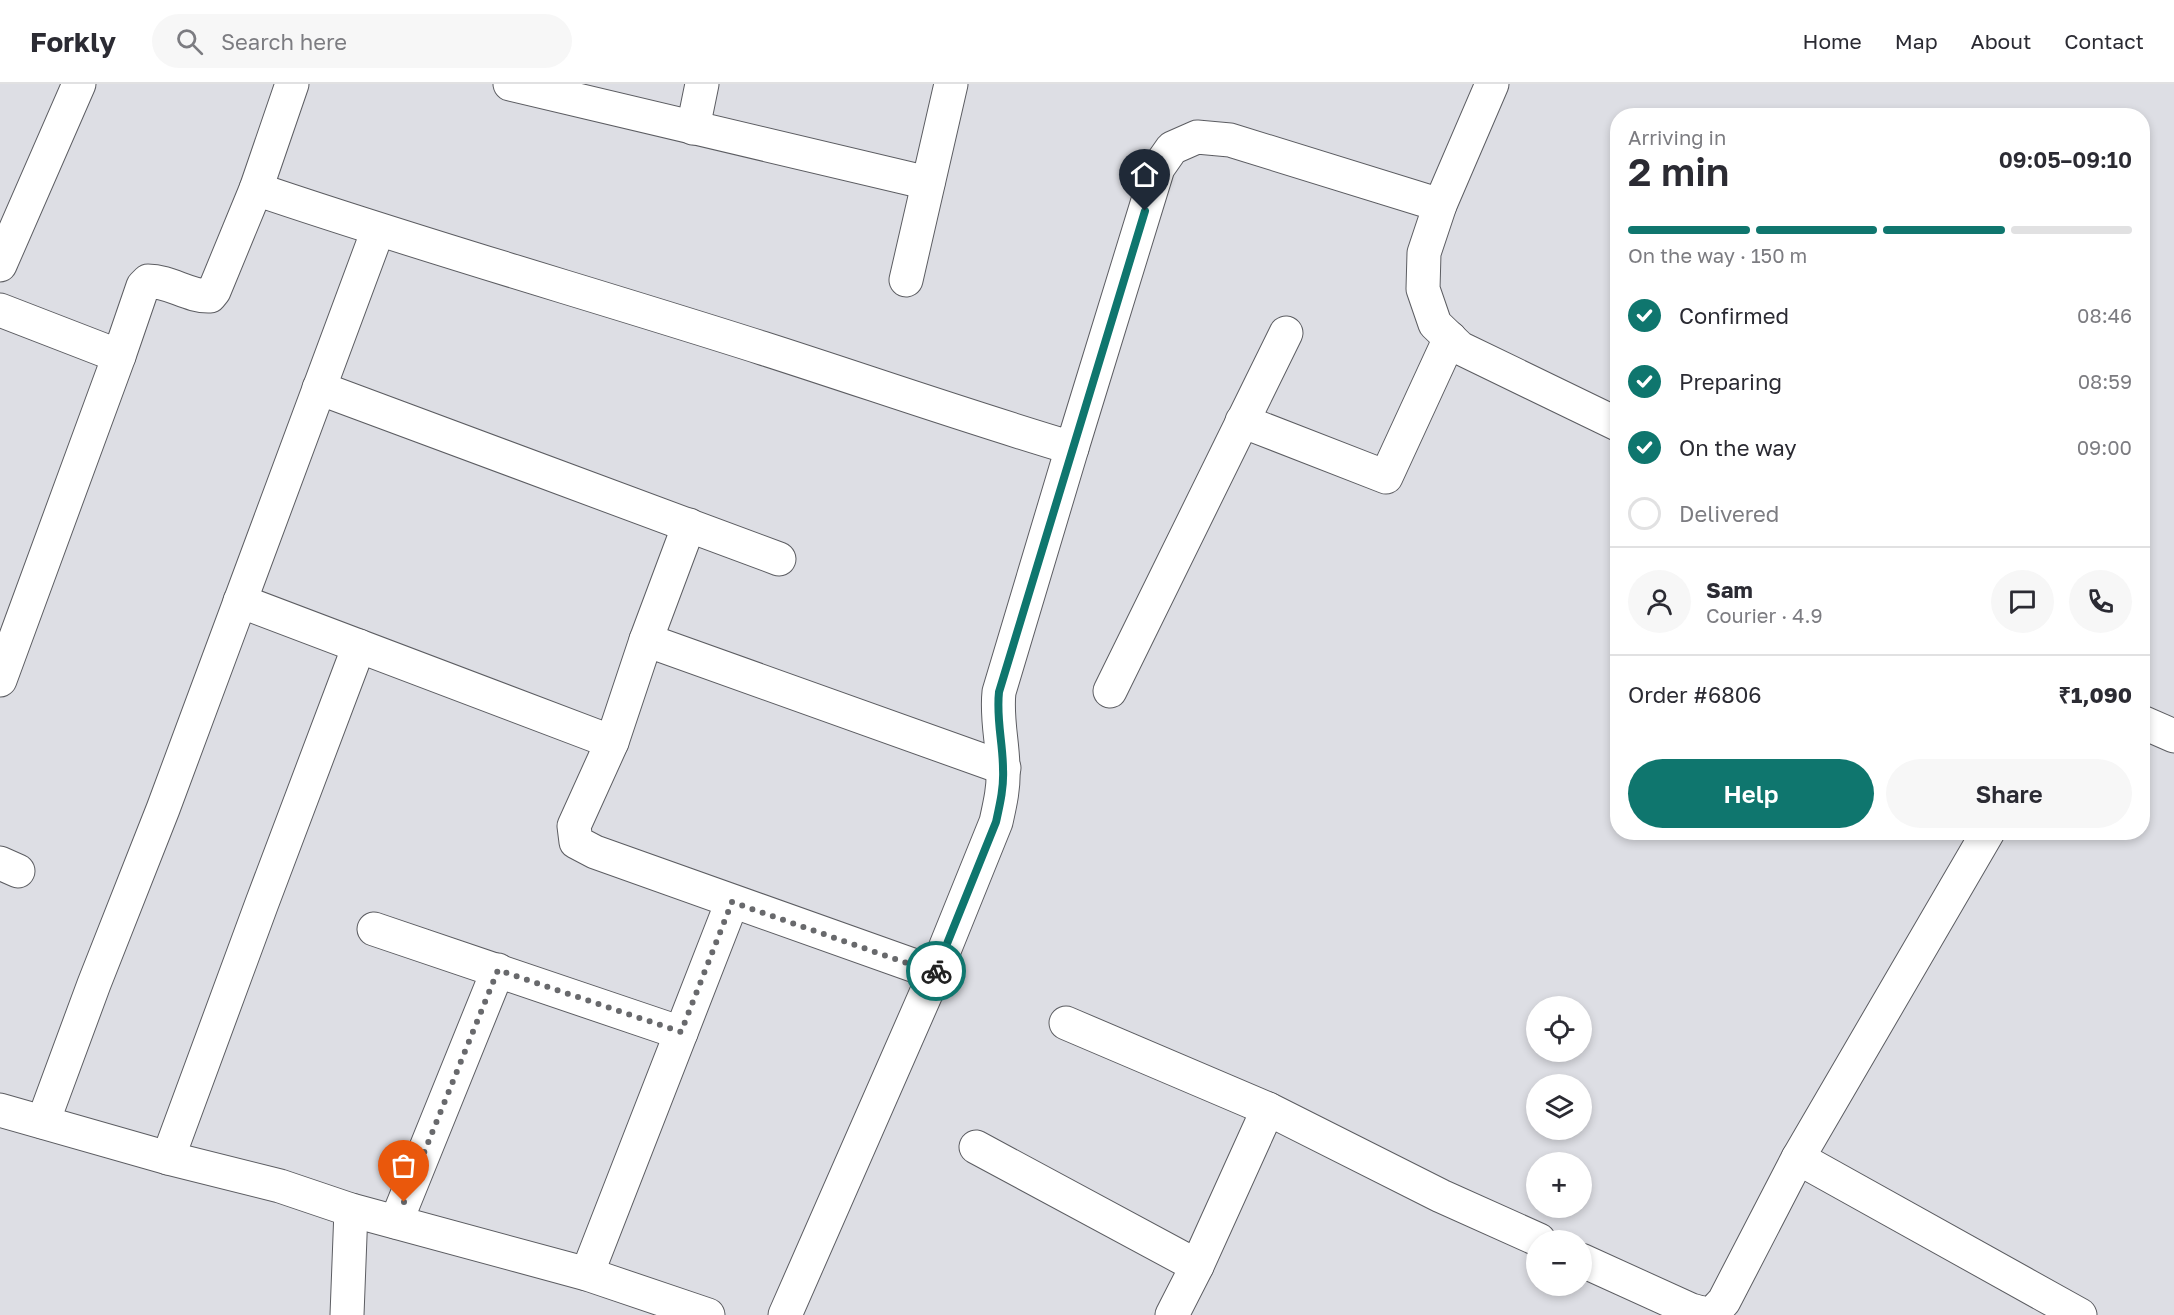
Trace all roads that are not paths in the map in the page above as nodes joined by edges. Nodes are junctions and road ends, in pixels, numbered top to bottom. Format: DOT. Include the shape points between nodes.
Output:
graph roads {
  1 [pos="79,84"];
  2 [pos="292,84"];
  3 [pos="510,84"];
  4 [pos="702,84"];
  5 [pos="951,84"];
  6 [pos="1492,84"];
  7 [pos="693,128"];
  8 [pos="928,183"];
  9 [pos="256,189"];
  10 [pos="1440,205"];
  11 [pos="378,230"];
  12 [pos="0,265"];
  13 [pos="906,280"];
  14 [pos="0,310"];
  15 [pos="1286,333"];
  16 [pos="1450,338"];
  17 [pos="119,356"];
  18 [pos="319,388"];
  19 [pos="1242,421"];
  20 [pos="1610,421"];
  21 [pos="1072,447"];
  22 [pos="688,525"];
  23 [pos="779,559"];
  24 [pos="240,601"];
  25 [pos="646,640"];
  26 [pos="359,646"];
  27 [pos="0,680"];
  28 [pos="1110,692"];
  29 [pos="2150,726"];
  30 [pos="2174,736"];
  31 [pos="612,742"];
  32 [pos="1004,768"];
  33 [pos="1983,840"];
  34 [pos="732,902"];
  35 [pos="374,929"];
  36 [pos="498,970"];
  37 [pos="935,973"];
  38 [pos="1066,1023"];
  39 [pos="681,1032"];
  40 [pos="1268,1109"];
  41 [pos="0,1110"];
  42 [pos="43,1122"];
  43 [pos="976,1147"];
  44 [pos="168,1158"];
  45 [pos="1798,1158"];
  46 [pos="351,1210"];
  47 [pos="396,1222"];
  48 [pos="1526,1234"];
  49 [pos="1592,1265"];
  50 [pos="1197,1266"];
  51 [pos="588,1274"];
  52 [pos="671,1308"];
  53 [pos="347,1315"];
  54 [pos="708,1315"];
  55 [pos="785,1315"];
  56 [pos="1172,1315"];
  57 [pos="2080,1315"];
  1 -- 12 [label="street"];
  2 -- 9 [label="street"];
  3 -- 7 [label="street"];
  4 -- 7 [label="street"];
  5 -- 8 [label="street"];
  6 -- 10 [label="street"];
  7 -- 8 [label="street"];
  8 -- 13 [label="street"];
  9 -- 11 [label="street"];
  9 -- 17 [label="street" via="210,296 148,280"];
  10 -- 16 [label="street" via="1425,253 1423,289 1435,324"];
  10 -- 21 [label="street" via="1230,140 1197,137 1172,148 1158,168"];
  11 -- 18 [label="street"];
  11 -- 21 [label="street"];
  14 -- 17 [label="street"];
  15 -- 19 [label="street"];
  16 -- 19 [label="street" via="1386,477"];
  16 -- 20 [label="street" via="1460,348"];
  17 -- 27 [label="street"];
  18 -- 22 [label="street"];
  18 -- 24 [label="street"];
  19 -- 28 [label="street"];
  21 -- 32 [label="street" via="999,692 997,713"];
  22 -- 23 [label="street"];
  22 -- 25 [label="street"];
  24 -- 26 [label="street"];
  24 -- 42 [label="street"];
  25 -- 31 [label="street"];
  25 -- 32 [label="street"];
  26 -- 31 [label="street"];
  26 -- 44 [label="street"];
  29 -- 30 [label="street"];
  31 -- 34 [label="street" via="574,826 576,842"];
  32 -- 37 [label="street" via="996,822"];
  33 -- 45 [label="street"];
  34 -- 37 [label="street"];
  34 -- 39 [label="street"];
  35 -- 36 [label="street"];
  36 -- 39 [label="street"];
  36 -- 47 [label="street"];
  37 -- 55 [label="street"];
  38 -- 40 [label="street"];
  39 -- 51 [label="street"];
  40 -- 48 [label="street"];
  40 -- 50 [label="street"];
  41 -- 42 [label="street"];
  42 -- 44 [label="street"];
  43 -- 50 [label="street"];
  44 -- 46 [label="street" via="280,1186"];
  45 -- 49 [label="street" via="1716,1311 1706,1315 1691,1310"];
  45 -- 57 [label="street"];
  46 -- 47 [label="street"];
  46 -- 53 [label="street"];
  47 -- 51 [label="street"];
  50 -- 56 [label="street"];
  51 -- 52 [label="street"];
  52 -- 54 [label="street"];
}
